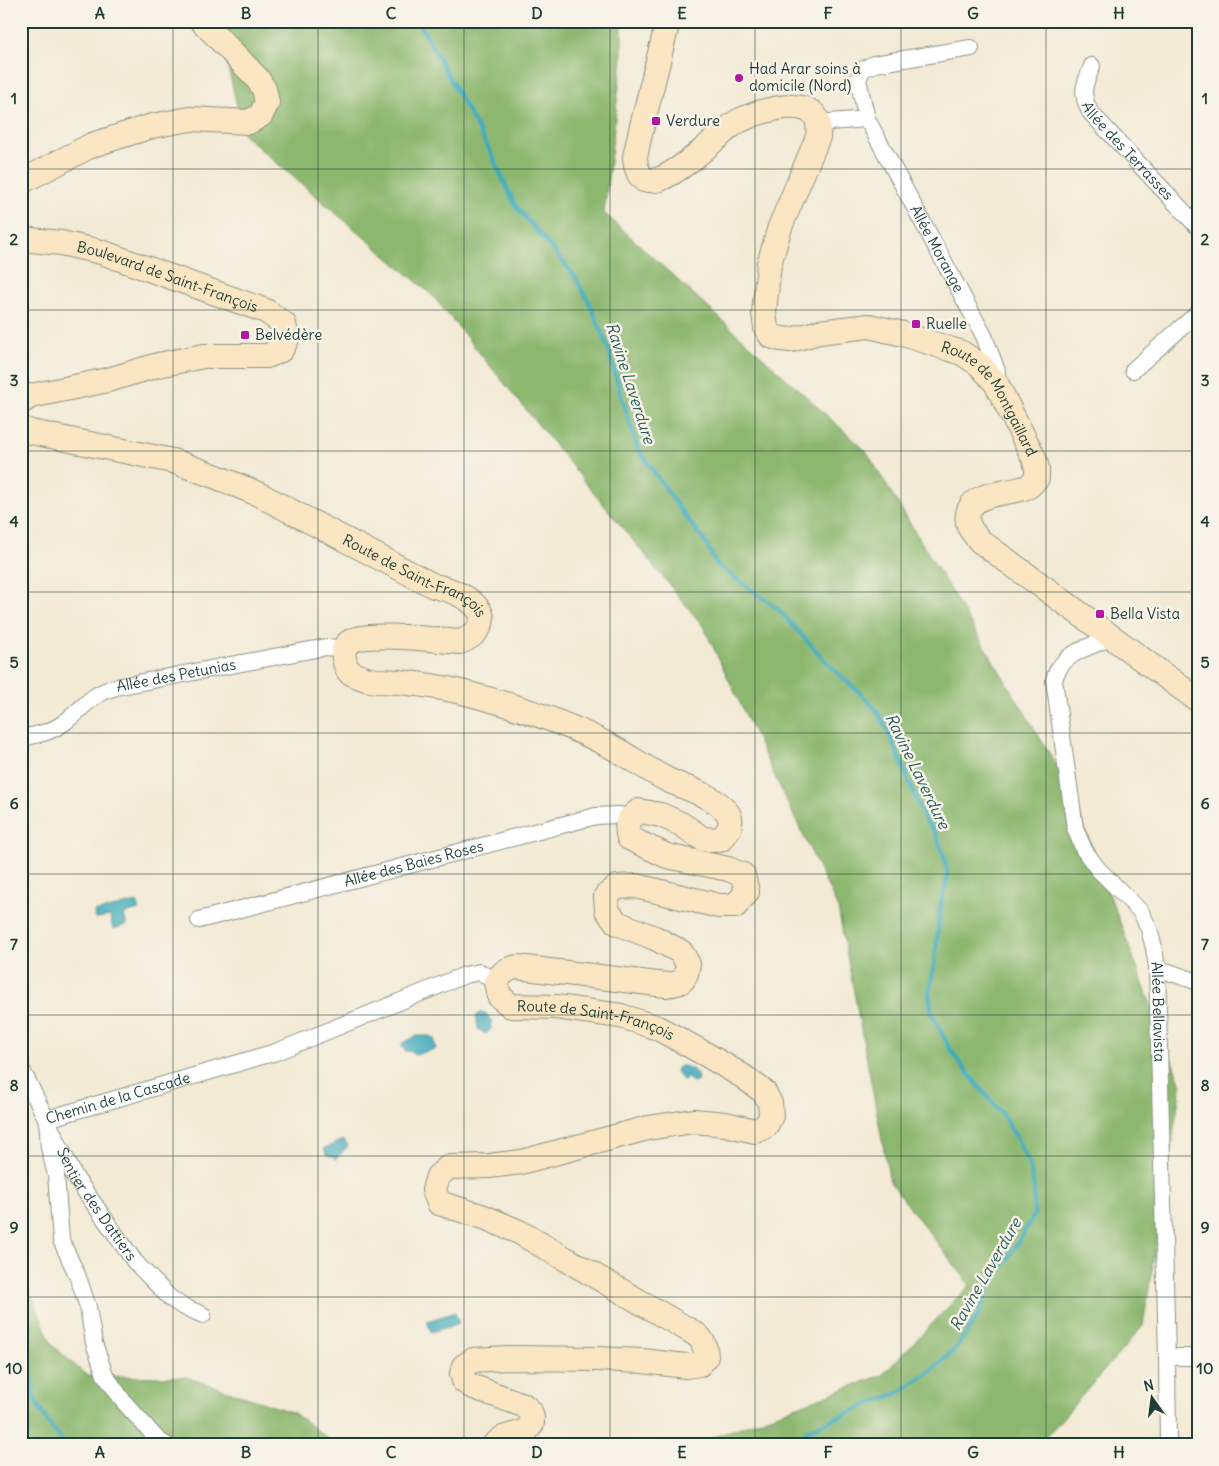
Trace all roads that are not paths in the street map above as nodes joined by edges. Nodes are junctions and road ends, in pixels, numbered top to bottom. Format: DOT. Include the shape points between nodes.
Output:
graph roads {
  1 [pos="202,21"];
  2 [pos="668,21"];
  3 [pos="971,48"];
  4 [pos="1092,66"];
  5 [pos="867,119"];
  6 [pos="817,123"];
  7 [pos="21,182"];
  8 [pos="1198,227"];
  9 [pos="21,239"];
  10 [pos="1198,313"];
  11 [pos="1132,370"];
  12 [pos="996,383"];
  13 [pos="21,402"];
  14 [pos="21,428"];
  15 [pos="1110,638"];
  16 [pos="345,649"];
  17 [pos="1198,700"];
  18 [pos="21,738"];
  19 [pos="630,817"];
  20 [pos="199,920"];
  21 [pos="1156,968"];
  22 [pos="496,982"];
  23 [pos="1198,982"];
  24 [pos="21,1068"];
  25 [pos="47,1119"];
  26 [pos="203,1314"];
  27 [pos="1167,1357"];
  28 [pos="1198,1357"];
  29 [pos="166,1445"];
  30 [pos="494,1445"];
  31 [pos="1168,1445"];
  1 -- 7 [label="main road" via="264,89 267,102 261,115 249,122 190,119 152,126 92,145"];
  2 -- 6 [label="main road" via="635,157 644,180 666,175 739,120 762,112 778,108 802,109 811,111"];
  3 -- 5 [label="street, Allée Morange" via="874,64 862,70 858,80"];
  4 -- 8 [label="street, Allée des Terrasses" via="1083,88 1090,112"];
  5 -- 6 [label="street"];
  5 -- 12 [label="street, Allée Morange" via="984,336 997,371"];
  6 -- 12 [label="main road, Route de Montgaillard" via="818,137 780,227 769,264 764,313 771,336 791,340 819,332 870,326 962,353 980,364"];
  9 -- 13 [label="main road, Boulevard de Saint-François" via="101,252 266,311 284,324 287,339 281,350 267,356 204,356 31,396"];
  10 -- 11 [label="street"];
  12 -- 15 [label="main road, Route de Montgaillard" via="1034,458 1037,478 1020,489 976,501 969,511 969,528 980,541"];
  14 -- 16 [label="main road, Route de Saint-François" via="173,461 217,477 258,494 434,586 456,592 477,606 483,616 478,630 460,642 366,637 350,642"];
  15 -- 17 [label="main road, Route de Montgaillard"];
  15 -- 21 [label="street, Allée Bellavista" via="1068,658 1061,664 1054,680 1075,828 1084,850 1098,869 1141,912 1149,929"];
  16 -- 18 [label="street, Allée des Petunias" via="326,647 116,687 92,697 54,728"];
  16 -- 19 [label="main road" via="344,663 349,672 368,680 409,683 464,693 567,725 668,780 716,801 728,812 732,823 720,840 703,838 661,814 639,811"];
  19 -- 20 [label="street, Allée des Baies Roses" via="596,816"];
  19 -- 22 [label="main road" via="626,827 629,838 667,856 728,868 743,875 747,892 735,906 719,906 636,886 618,887 606,896 607,910 617,923 681,952 688,964 685,979 679,984 666,985 517,966 501,974"];
  21 -- 23 [label="street"];
  21 -- 27 [label="street, Allée Bellavista"];
  22 -- 25 [label="street, Chemin de la Cascade" via="480,972 465,974 276,1052"];
  22 -- 30 [label="main road, Route de Saint-François" via="499,996 511,1006 556,1007 620,1016 658,1028 744,1077 764,1092 770,1103 771,1116 766,1126 755,1131 694,1121 648,1128 521,1162 449,1167 438,1176 434,1190 439,1203 519,1232 680,1325 706,1346 706,1357 700,1364 686,1366 596,1359 473,1360 464,1366 464,1381 523,1405 532,1418 532,1424 526,1431 503,1438"];
  24 -- 25 [label="street, Sentier des Dattiers"];
  25 -- 26 [label="street, Sentier des Dattiers" via="75,1177 135,1262 170,1298"];
  25 -- 29 [label="street, Chemin de la Cascade" via="56,1175 61,1240 88,1307 94,1343 105,1375 124,1402"];
  27 -- 28 [label="street"];
  27 -- 31 [label="street, Allée Bellavista"];
}
